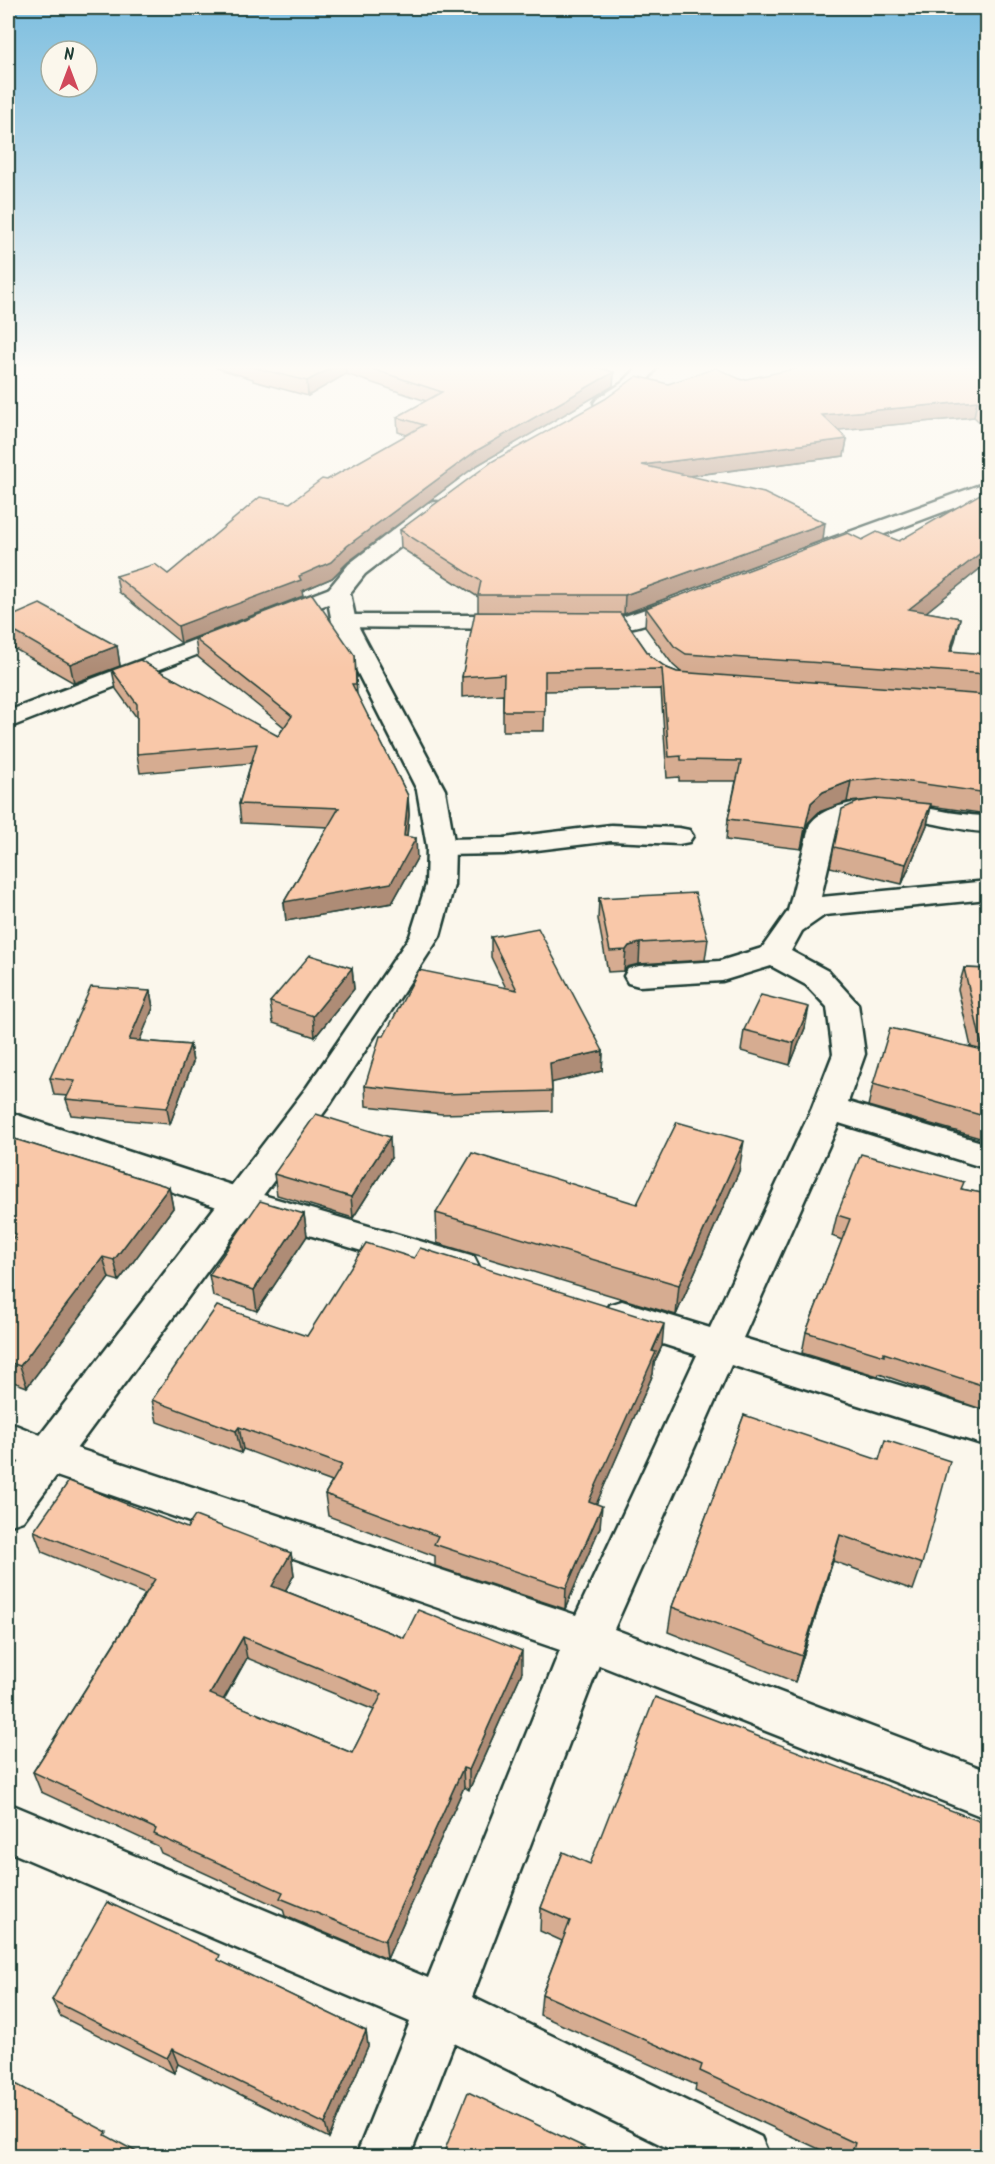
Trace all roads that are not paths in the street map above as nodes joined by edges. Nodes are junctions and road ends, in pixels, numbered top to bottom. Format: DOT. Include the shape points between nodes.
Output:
graph roads {
  1 [pos="987,488"];
  2 [pos="457,493"];
  3 [pos="791,562"];
  4 [pos="338,592"];
  5 [pos="706,595"];
  6 [pos="344,622"];
  7 [pos="533,622"];
  8 [pos="556,622"];
  9 [pos="8,720"];
  10 [pos="987,824"];
  11 [pos="679,836"];
  12 [pos="441,847"];
  13 [pos="987,890"];
  14 [pos="803,911"];
  15 [pos="774,955"];
  16 [pos="639,975"];
  17 [pos="829,1108"];
  18 [pos="8,1124"];
  19 [pos="987,1157"];
  20 [pos="239,1201"];
  21 [pos="492,1277"];
  22 [pos="595,1308"];
  23 [pos="721,1345"];
  24 [pos="987,1429"];
  25 [pos="8,1439"];
  26 [pos="47,1456"];
  27 [pos="8,1509"];
  28 [pos="587,1639"];
  29 [pos="987,1795"];
  30 [pos="8,1827"];
  31 [pos="442,2010"];
  32 [pos="383,2157"];
  33 [pos="742,2157"];
  1 -- 3 [label="street"];
  2 -- 4 [label="street" via="357,569"];
  4 -- 6 [label="street"];
  4 -- 9 [label="street"];
  5 -- 8 [label="street" via="633,631"];
  6 -- 7 [label="street"];
  6 -- 12 [label="street" via="431,790"];
  10 -- 14 [label="street" via="874,811 844,813 824,824"];
  11 -- 12 [label="street" via="612,833 504,846"];
  12 -- 20 [label="street" via="440,885 424,936 320,1095"];
  13 -- 14 [label="street" via="820,906"];
  14 -- 15 [label="street" via="789,926"];
  15 -- 16 [label="street" via="722,970"];
  15 -- 17 [label="street" via="817,978 842,1004 849,1054"];
  17 -- 19 [label="street"];
  17 -- 23 [label="street"];
  18 -- 20 [label="street"];
  20 -- 21 [label="street"];
  20 -- 26 [label="street"];
  22 -- 23 [label="street"];
  23 -- 24 [label="street"];
  23 -- 28 [label="street"];
  25 -- 26 [label="street"];
  26 -- 27 [label="street"];
  26 -- 28 [label="street"];
  28 -- 29 [label="street"];
  28 -- 31 [label="street"];
  30 -- 31 [label="street"];
  31 -- 32 [label="street"];
  31 -- 33 [label="street"];
}
